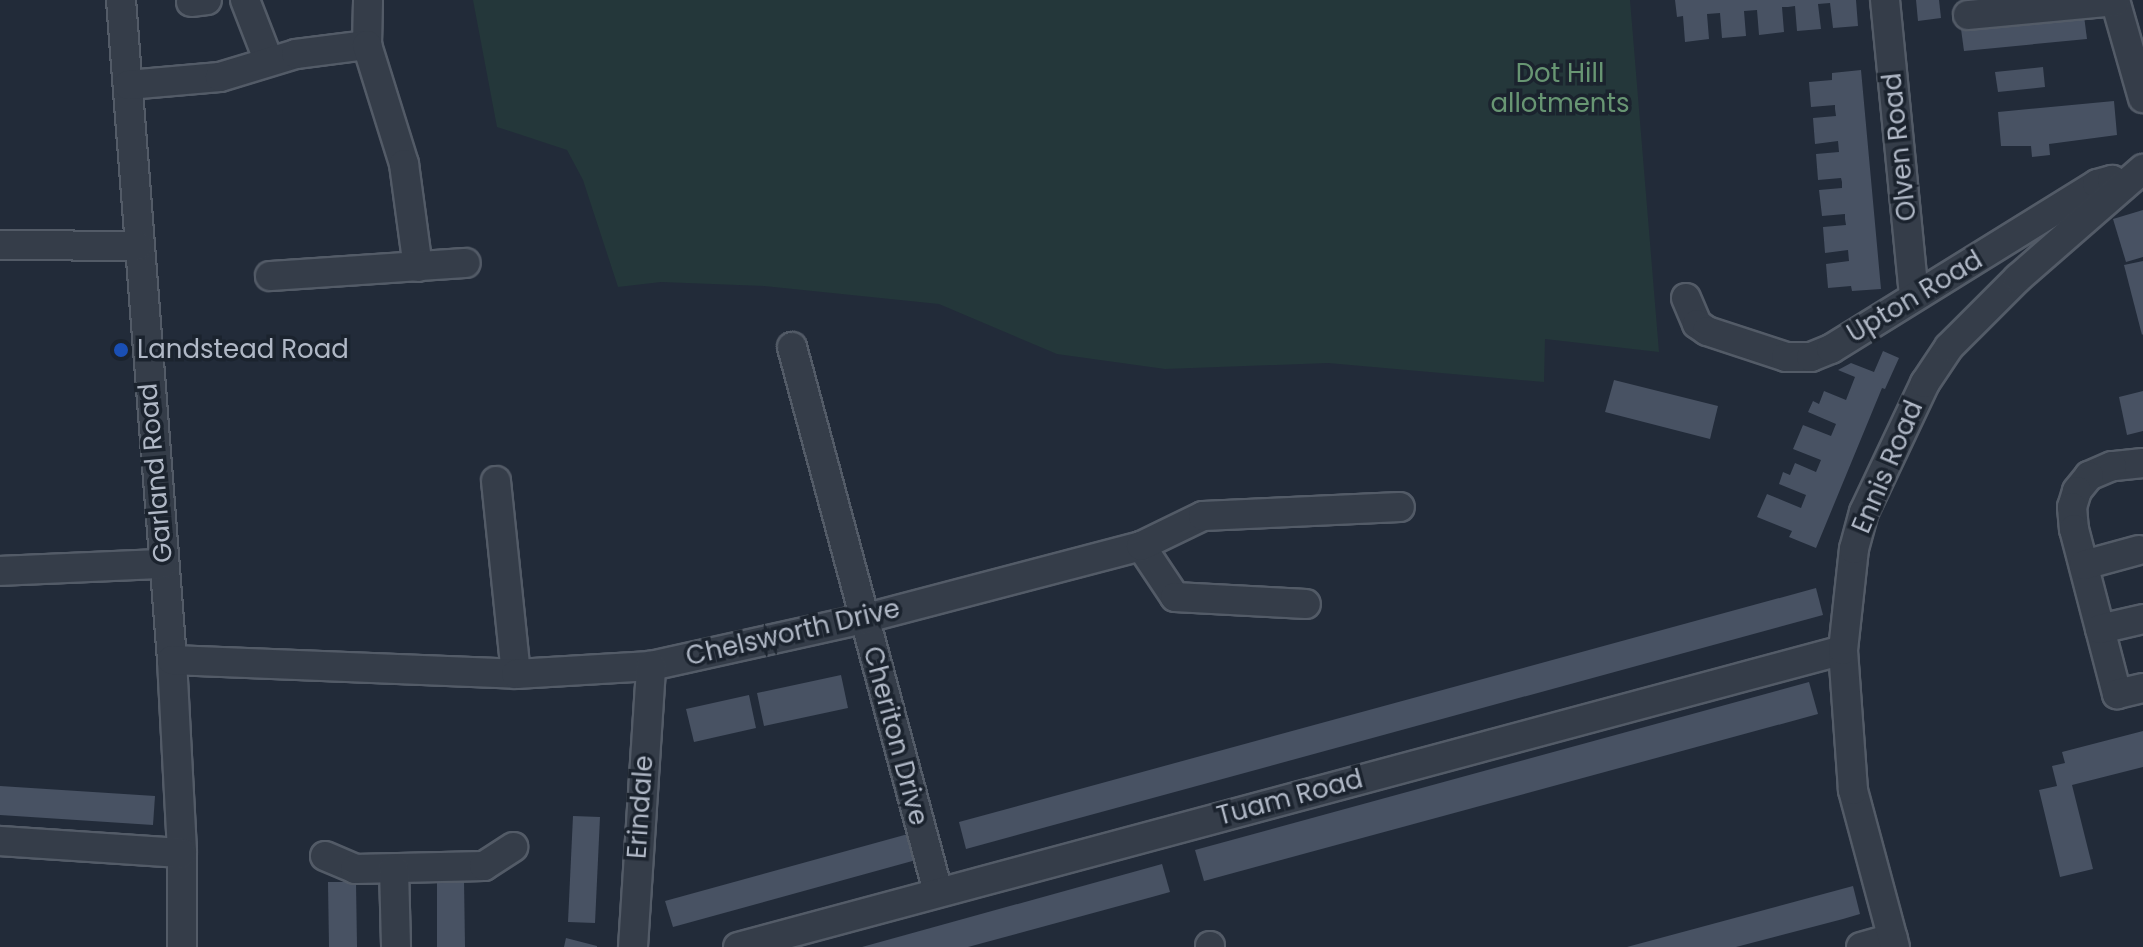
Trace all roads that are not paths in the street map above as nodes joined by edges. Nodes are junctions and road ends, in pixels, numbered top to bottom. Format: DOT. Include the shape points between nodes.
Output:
graph roads {
  1 [pos="121,0"];
  2 [pos="245,0"];
  3 [pos="368,0"];
  4 [pos="1885,0"];
  5 [pos="2115,1"];
  6 [pos="1968,15"];
  7 [pos="367,45"];
  8 [pos="269,62"];
  9 [pos="128,85"];
  10 [pos="2143,98"];
  11 [pos="2132,178"];
  12 [pos="0,245"];
  13 [pos="138,246"];
  14 [pos="466,263"];
  15 [pos="418,267"];
  16 [pos="270,276"];
  17 [pos="1914,294"];
  18 [pos="1692,311"];
  19 [pos="792,347"];
  20 [pos="2143,463"];
  21 [pos="496,481"];
  22 [pos="1400,507"];
  23 [pos="1141,546"];
  24 [pos="2139,550"];
  25 [pos="163,564"];
  26 [pos="2084,565"];
  27 [pos="0,571"];
  28 [pos="1306,604"];
  29 [pos="863,619"];
  30 [pos="2143,619"];
  31 [pos="2100,629"];
  32 [pos="1843,650"];
  33 [pos="172,660"];
  34 [pos="651,666"];
  35 [pos="516,674"];
  36 [pos="2143,688"];
  37 [pos="0,841"];
  38 [pos="513,847"];
  39 [pos="182,853"];
  40 [pos="325,856"];
  41 [pos="394,869"];
  42 [pos="938,892"];
  43 [pos="1894,942"];
  44 [pos="182,947"];
  45 [pos="396,947"];
  46 [pos="633,947"];
  47 [pos="738,947"];
  48 [pos="1861,947"];
  1 -- 9 [label="street, Garland Road"];
  2 -- 8 [label="street"];
  3 -- 7 [label="street"];
  4 -- 17 [label="street, Olven Road"];
  5 -- 6 [label="street"];
  5 -- 10 [label="street"];
  7 -- 8 [label="street"];
  7 -- 15 [label="street" via="404,164"];
  8 -- 9 [label="street" via="220,77"];
  9 -- 13 [label="street, Garland Road"];
  11 -- 17 [label="street, Upton Road" via="2097,184"];
  11 -- 32 [label="street, Ennis Road" via="2018,278 1949,347 1925,383 1864,512 1854,549"];
  12 -- 13 [label="street"];
  13 -- 25 [label="street, Garland Road"];
  14 -- 15 [label="street"];
  15 -- 16 [label="street"];
  17 -- 18 [label="street, Upton Road" via="1811,357 1786,357 1707,331"];
  19 -- 29 [label="street, Cheriton Drive"];
  20 -- 26 [label="street" via="2112,466 2089,476 2077,491 2074,529"];
  21 -- 35 [label="street"];
  22 -- 23 [label="street, Chelsworth Drive" via="1203,516"];
  23 -- 28 [label="street" via="1175,597"];
  23 -- 29 [label="street, Chelsworth Drive"];
  24 -- 26 [label="street"];
  25 -- 27 [label="street"];
  25 -- 33 [label="street, Garland Road"];
  26 -- 31 [label="street"];
  29 -- 34 [label="street, Chelsworth Drive"];
  29 -- 42 [label="street, Cheriton Drive"];
  30 -- 31 [label="street"];
  31 -- 36 [label="street" via="2117,694"];
  32 -- 42 [label="street, Tuam Road"];
  32 -- 43 [label="street, Ennis Road" via="1853,790"];
  33 -- 35 [label="street, Chelsworth Drive"];
  33 -- 39 [label="street, Garland Road"];
  34 -- 35 [label="street, Chelsworth Drive"];
  34 -- 46 [label="street, Erindale"];
  37 -- 39 [label="street"];
  38 -- 41 [label="street" via="484,866"];
  39 -- 44 [label="street, Garland Road"];
  40 -- 41 [label="street" via="355,869"];
  41 -- 45 [label="street"];
  42 -- 47 [label="street, Tuam Road"];
  43 -- 48 [label="street"];
}
